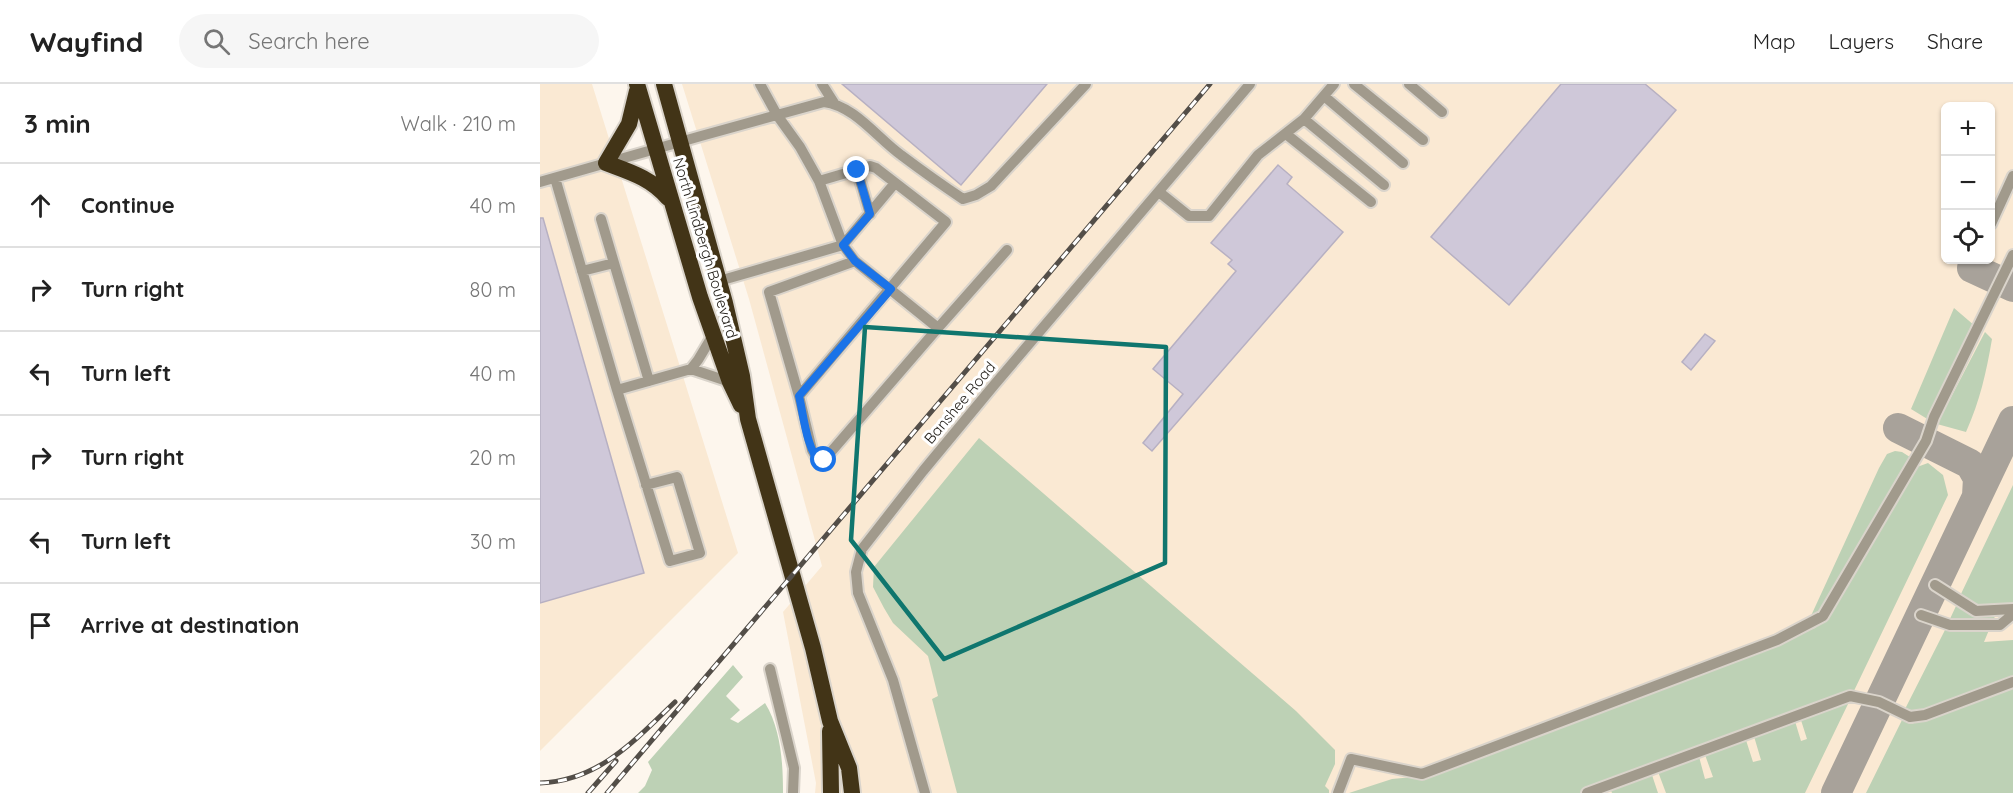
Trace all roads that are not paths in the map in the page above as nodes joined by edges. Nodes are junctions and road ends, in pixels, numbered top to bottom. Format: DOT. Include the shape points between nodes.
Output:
graph roads {
  1 [pos="664,84"];
  2 [pos="760,84"];
  3 [pos="822,84"];
  4 [pos="1086,84"];
  5 [pos="1250,84"];
  6 [pos="1334,84"];
  7 [pos="1354,84"];
  8 [pos="1409,84"];
  9 [pos="637,86"];
  10 [pos="1324,96"];
  11 [pos="834,104"];
  12 [pos="1442,112"];
  13 [pos="777,115"];
  14 [pos="1304,119"];
  15 [pos="1286,134"];
  16 [pos="1423,140"];
  17 [pos="680,142"];
  18 [pos="656,148"];
  19 [pos="606,163"];
  20 [pos="1403,163"];
  21 [pos="857,170"];
  22 [pos="2013,176"];
  23 [pos="555,178"];
  24 [pos="819,181"];
  25 [pos="540,182"];
  26 [pos="896,183"];
  27 [pos="1384,185"];
  28 [pos="1159,192"];
  29 [pos="670,200"];
  30 [pos="1371,202"];
  31 [pos="870,214"];
  32 [pos="1995,214"];
  33 [pos="601,219"];
  34 [pos="843,245"];
  35 [pos="1007,250"];
  36 [pos="2013,255"];
  37 [pos="855,261"];
  38 [pos="614,263"];
  39 [pos="582,271"];
  40 [pos="719,281"];
  41 [pos="891,289"];
  42 [pos="938,328"];
  43 [pos="713,334"];
  44 [pos="691,369"];
  45 [pos="649,381"];
  46 [pos="730,382"];
  47 [pos="617,390"];
  48 [pos="799,396"];
  49 [pos="748,419"];
  50 [pos="646,485"];
  51 [pos="1935,585"];
  52 [pos="2013,609"];
  53 [pos="2013,614"];
  54 [pos="1921,615"];
  55 [pos="770,669"];
  56 [pos="2013,682"];
  57 [pos="830,721"];
  58 [pos="793,793"];
  59 [pos="831,793"];
  60 [pos="852,793"];
  61 [pos="925,793"];
  62 [pos="1338,793"];
  63 [pos="1587,793"];
  1 -- 17 [label="highway, North Lindbergh Boulevard"];
  2 -- 13 [label="street"];
  3 -- 11 [label="street"];
  4 -- 11 [label="street" via="991,186 963,199"];
  5 -- 28 [label="street, Banshee Road"];
  6 -- 10 [label="street"];
  7 -- 16 [label="street"];
  8 -- 12 [label="street"];
  9 -- 18 [label="highway, North Lindbergh Boulevard"];
  9 -- 19 [label="highway" via="629,124"];
  10 -- 14 [label="street"];
  10 -- 20 [label="street"];
  11 -- 13 [label="street" via="824,102"];
  13 -- 17 [label="street"];
  13 -- 24 [label="street"];
  14 -- 15 [label="street"];
  14 -- 27 [label="street"];
  15 -- 28 [label="street" via="1258,155 1209,216 1189,216"];
  15 -- 30 [label="street"];
  17 -- 18 [label="street"];
  17 -- 40 [label="highway, North Lindbergh Boulevard"];
  18 -- 19 [label="street"];
  18 -- 29 [label="highway, North Lindbergh Boulevard"];
  19 -- 23 [label="street"];
  19 -- 29 [label="highway" via="637,174"];
  21 -- 24 [label="street"];
  21 -- 26 [label="street" via="870,166"];
  21 -- 31 [label="street"];
  22 -- 32 [label="street"];
  23 -- 25 [label="street"];
  23 -- 39 [label="street"];
  24 -- 34 [label="street"];
  26 -- 31 [label="street"];
  26 -- 41 [label="street" via="946,222"];
  28 -- 61 [label="street, Banshee Road" via="923,471 869,539 858,561 858,593 893,680"];
  29 -- 43 [label="highway, North Lindbergh Boulevard"];
  31 -- 34 [label="street"];
  33 -- 38 [label="street"];
  34 -- 37 [label="street"];
  34 -- 40 [label="street"];
  35 -- 42 [label="street"];
  36 -- 62 [label="street" via="1926,441 1823,616 1777,640 1422,774 1351,759"];
  37 -- 41 [label="street"];
  37 -- 48 [label="street" via="769,292"];
  38 -- 39 [label="street"];
  38 -- 45 [label="street"];
  39 -- 47 [label="street"];
  40 -- 49 [label="highway, North Lindbergh Boulevard"];
  41 -- 42 [label="street"];
  41 -- 48 [label="street"];
  42 -- 48 [label="street" via="821,462 812,450"];
  43 -- 44 [label="street"];
  43 -- 46 [label="highway, North Lindbergh Boulevard"];
  44 -- 45 [label="street"];
  44 -- 46 [label="street"];
  45 -- 47 [label="street"];
  46 -- 49 [label="highway, North Lindbergh Boulevard"];
  47 -- 50 [label="street"];
  49 -- 57 [label="highway, North Lindbergh Boulevard"];
  50 -- 50 [label="street" via="669,561 700,553 677,477"];
  51 -- 52 [label="street" via="1976,610"];
  53 -- 54 [label="street" via="2000,625 1950,625"];
  55 -- 58 [label="street" via="794,768"];
  56 -- 63 [label="street" via="1940,711 1910,717 1879,702 1850,696"];
  57 -- 59 [label="highway, North Lindbergh Boulevard"];
  57 -- 60 [label="highway, North Lindbergh Boulevard" via="849,768"];
}
